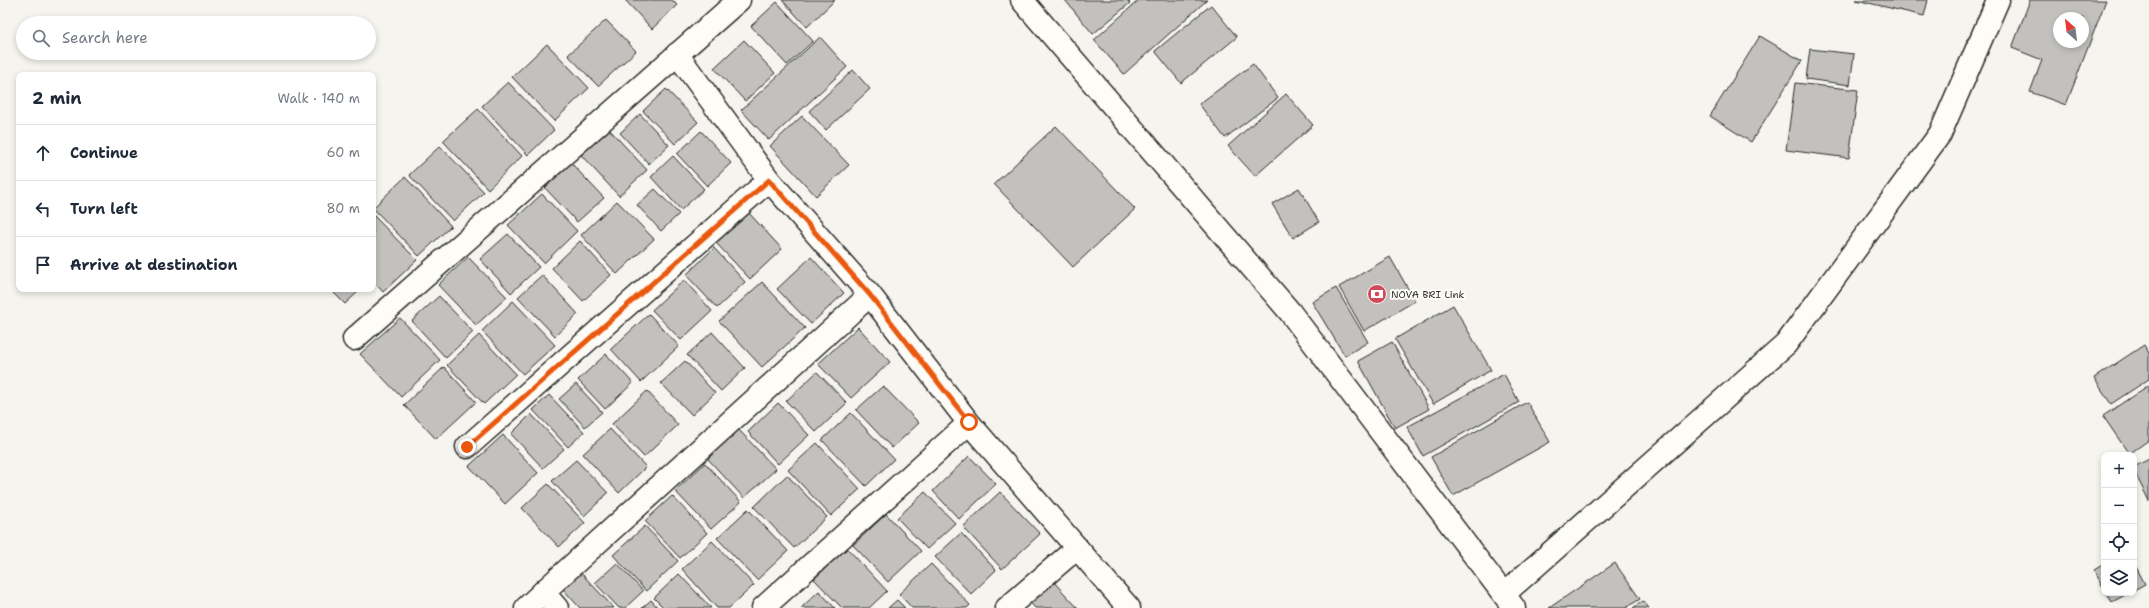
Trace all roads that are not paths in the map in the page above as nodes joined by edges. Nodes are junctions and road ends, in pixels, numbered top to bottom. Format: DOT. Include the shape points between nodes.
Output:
graph roads {
  1 [pos="739,0"];
  2 [pos="1022,0"];
  3 [pos="1998,0"];
  4 [pos="677,54"];
  5 [pos="769,180"];
  6 [pos="870,295"];
  7 [pos="354,339"];
  8 [pos="969,422"];
  9 [pos="467,447"];
  10 [pos="1077,548"];
  11 [pos="543,592"];
  12 [pos="1509,601"];
  13 [pos="526,608"];
  14 [pos="557,608"];
  15 [pos="763,608"];
  16 [pos="1007,608"];
  17 [pos="1129,608"];
  1 -- 4 [label="street"];
  2 -- 12 [label="street" via="1290,312"];
  3 -- 12 [label="street" via="1940,134 1786,344"];
  4 -- 5 [label="street"];
  4 -- 7 [label="street"];
  5 -- 6 [label="street"];
  5 -- 9 [label="street"];
  6 -- 8 [label="street"];
  6 -- 11 [label="street"];
  8 -- 10 [label="street"];
  8 -- 15 [label="street"];
  10 -- 16 [label="street"];
  10 -- 17 [label="street"];
  11 -- 13 [label="street"];
  11 -- 14 [label="street"];
}
